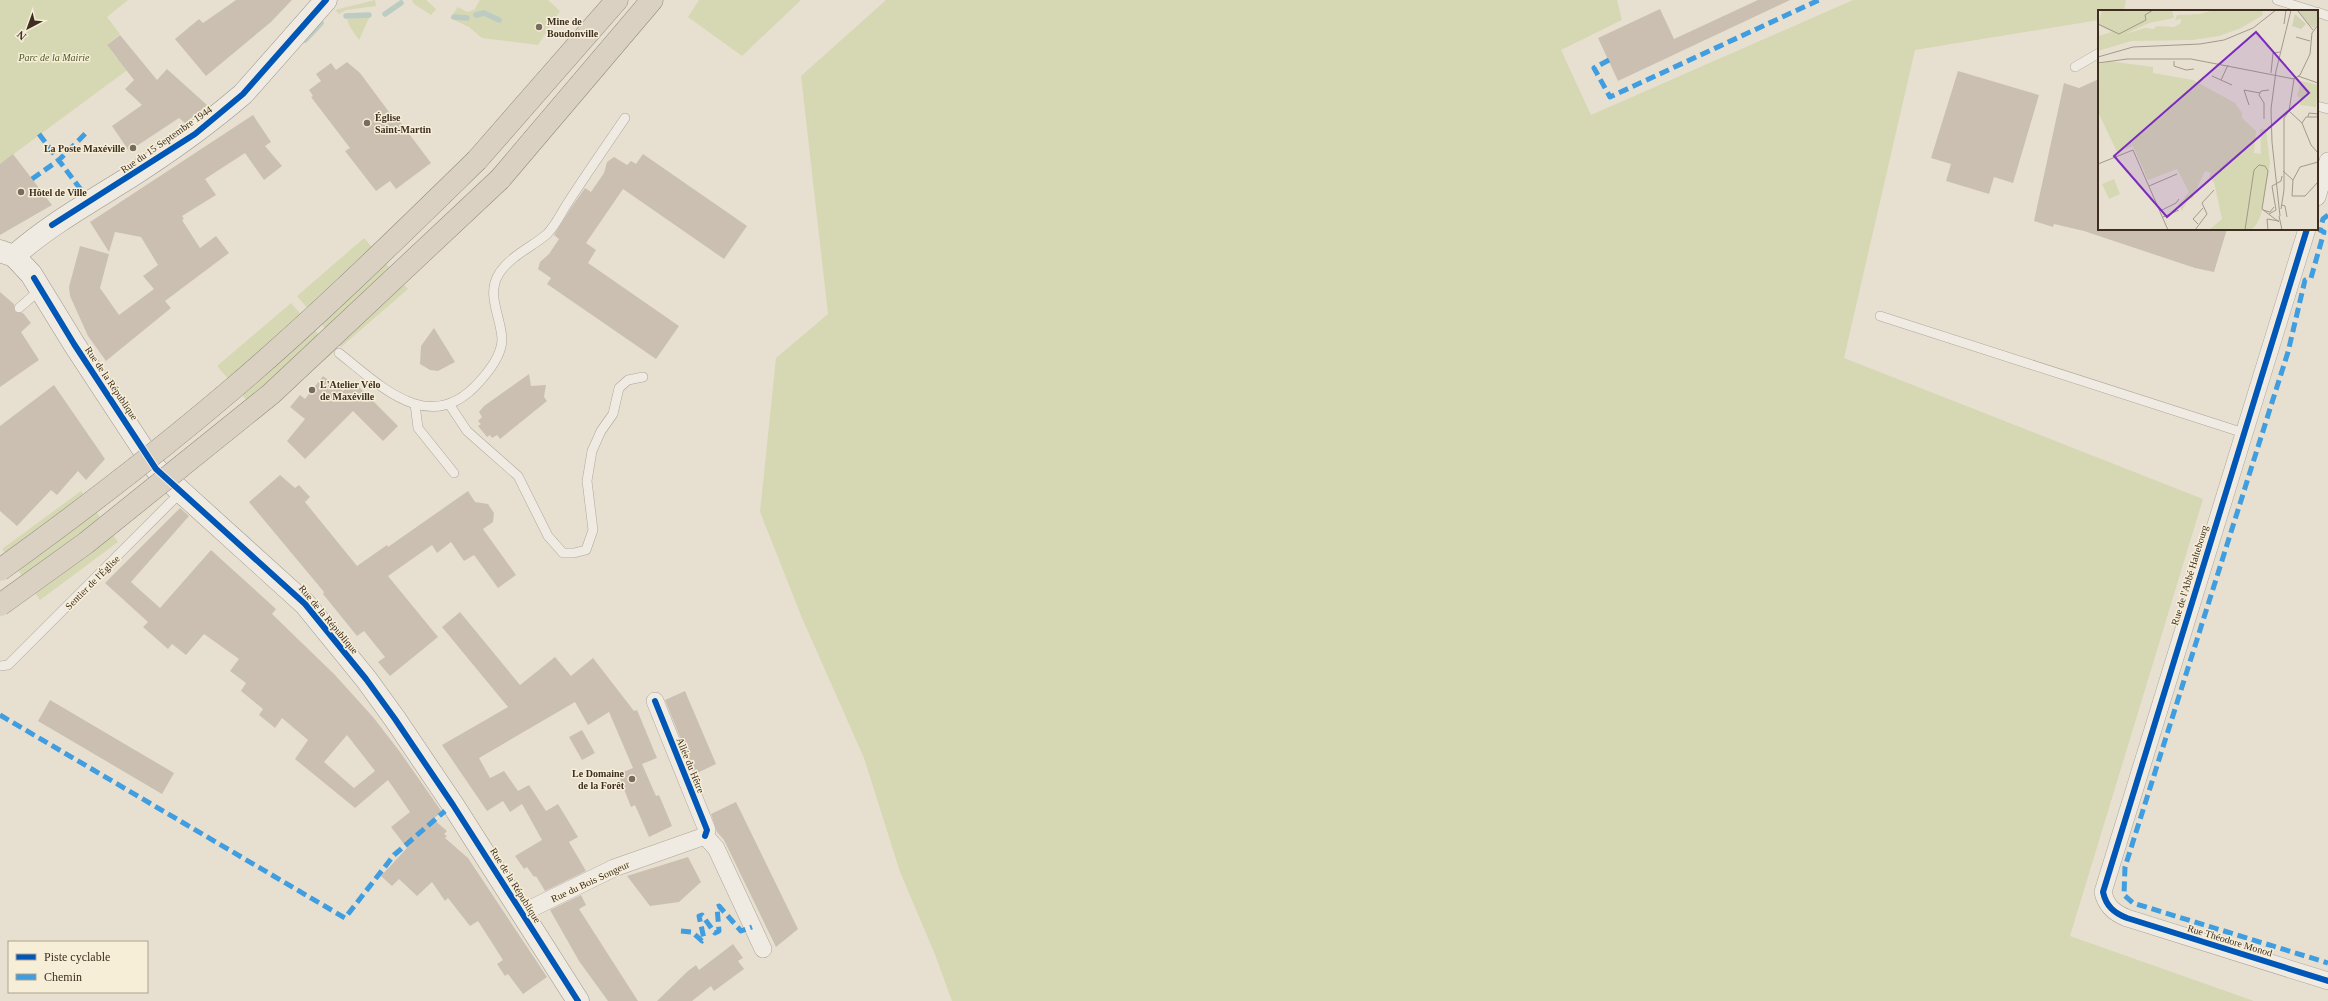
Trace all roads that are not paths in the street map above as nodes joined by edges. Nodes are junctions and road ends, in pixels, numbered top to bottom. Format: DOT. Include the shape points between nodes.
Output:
graph roads {
  1 [pos="326,0"];
  2 [pos="617,0"];
  3 [pos="652,0"];
  4 [pos="2277,0"];
  5 [pos="2310,10"];
  6 [pos="2318,12"];
  7 [pos="2328,16"];
  8 [pos="2098,54"];
  9 [pos="2076,67"];
  10 [pos="2318,106"];
  11 [pos="2328,109"];
  12 [pos="625,118"];
  13 [pos="2328,161"];
  14 [pos="2318,194"];
  15 [pos="2307,230"];
  16 [pos="7,253"];
  17 [pos="41,289"];
  18 [pos="19,308"];
  19 [pos="1880,316"];
  20 [pos="339,353"];
  21 [pos="643,377"];
  22 [pos="415,404"];
  23 [pos="449,404"];
  24 [pos="2244,433"];
  25 [pos="454,473"];
  26 [pos="181,492"];
  27 [pos="0,570"];
  28 [pos="0,605"];
  29 [pos="0,666"];
  30 [pos="655,701"];
  31 [pos="705,836"];
  32 [pos="522,913"];
  33 [pos="2127,918"];
  34 [pos="763,949"];
  35 [pos="2328,981"];
  36 [pos="578,1001"];
  1 -- 16 [label="street, Rue du 15 Septembre 1944" via="246,90 195,134"];
  2 -- 27 [label="highway, bridge" via="477,160 312,319 127,476"];
  3 -- 28 [label="highway, bridge" via="500,179 271,394 86,543"];
  4 -- 5 [label="lane"];
  6 -- 7 [label="lane"];
  8 -- 9 [label="lane"];
  10 -- 11 [label="lane"];
  12 -- 23 [label="lane" via="548,233 512,259 500,272 494,284 493,302 502,340 496,361 471,392"];
  13 -- 14 [label="street"];
  15 -- 24 [label="street, Rue de l'Abbé Haltebourg"];
  16 -- 17 [label="street, Rue de la République" via="24,264"];
  17 -- 18 [label="lane"];
  17 -- 26 [label="street, Rue de la République" via="156,469"];
  19 -- 24 [label="lane"];
  20 -- 22 [label="lane" via="378,384"];
  21 -- 23 [label="lane" via="628,380 619,388 613,414 601,431 592,451 587,481 593,530 586,550 574,553 563,553 548,536 518,476 467,431"];
  22 -- 23 [label="lane" via="426,408"];
  22 -- 25 [label="lane" via="418,428"];
  24 -- 33 [label="street, Rue de l'Abbé Haltebourg" via="2103,885 2108,906 2116,914"];
  26 -- 29 [label="lane, Sentier de l'Église" via="8,665"];
  26 -- 32 [label="street, Rue de la République" via="306,604 396,719"];
  30 -- 31 [label="street, Allée du Hêtre" via="707,830"];
  31 -- 32 [label="street, Rue du Bois Songeur" via="614,868"];
  31 -- 34 [label="street" via="716,848"];
  32 -- 36 [label="street, Rue de la République"];
  33 -- 35 [label="street, Rue Théodore Monod"];
}
